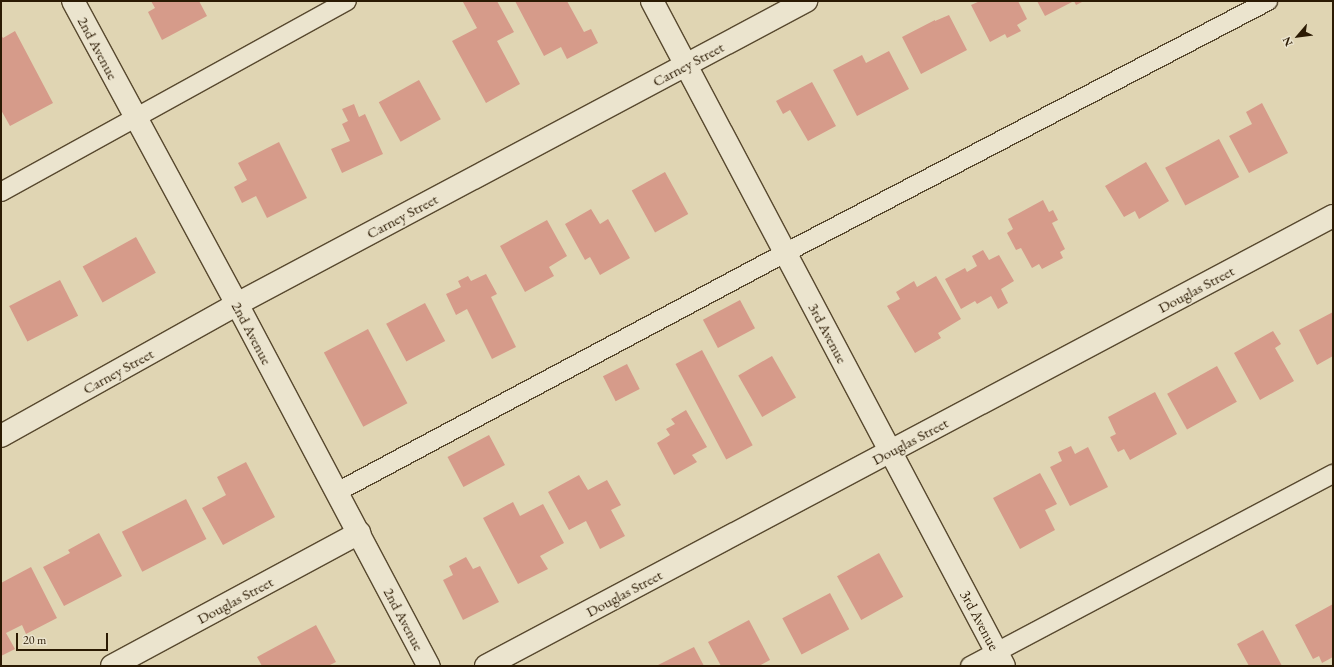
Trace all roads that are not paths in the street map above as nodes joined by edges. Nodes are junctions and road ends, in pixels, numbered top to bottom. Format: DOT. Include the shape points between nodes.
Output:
graph roads {
  1 [pos="73,1"];
  2 [pos="347,1"];
  3 [pos="652,1"];
  4 [pos="806,1"];
  5 [pos="1268,1"];
  6 [pos="686,65"];
  7 [pos="135,119"];
  8 [pos="1,192"];
  9 [pos="1333,216"];
  10 [pos="785,253"];
  11 [pos="237,304"];
  12 [pos="1,436"];
  13 [pos="891,451"];
  14 [pos="1333,474"];
  15 [pos="337,492"];
  16 [pos="359,533"];
  17 [pos="1000,659"];
  18 [pos="112,666"];
  19 [pos="429,666"];
  20 [pos="486,666"];
  21 [pos="970,666"];
  1 -- 7 [label="street, 2nd Avenue"];
  2 -- 7 [label="lane"];
  3 -- 6 [label="street, 3rd Avenue"];
  4 -- 6 [label="street, Carney Street"];
  5 -- 10 [label="lane"];
  6 -- 10 [label="street, 3rd Avenue"];
  6 -- 11 [label="street, Carney Street"];
  7 -- 8 [label="lane"];
  7 -- 11 [label="street, 2nd Avenue"];
  9 -- 13 [label="street, Douglas Street"];
  10 -- 13 [label="street, 3rd Avenue"];
  10 -- 15 [label="lane"];
  11 -- 12 [label="street, Carney Street"];
  11 -- 15 [label="street, 2nd Avenue"];
  13 -- 17 [label="street, 3rd Avenue"];
  13 -- 20 [label="street, Douglas Street"];
  14 -- 17 [label="lane"];
  15 -- 16 [label="street, 2nd Avenue"];
  16 -- 18 [label="street, Douglas Street"];
  16 -- 19 [label="street, 2nd Avenue"];
  17 -- 21 [label="lane"];
}
